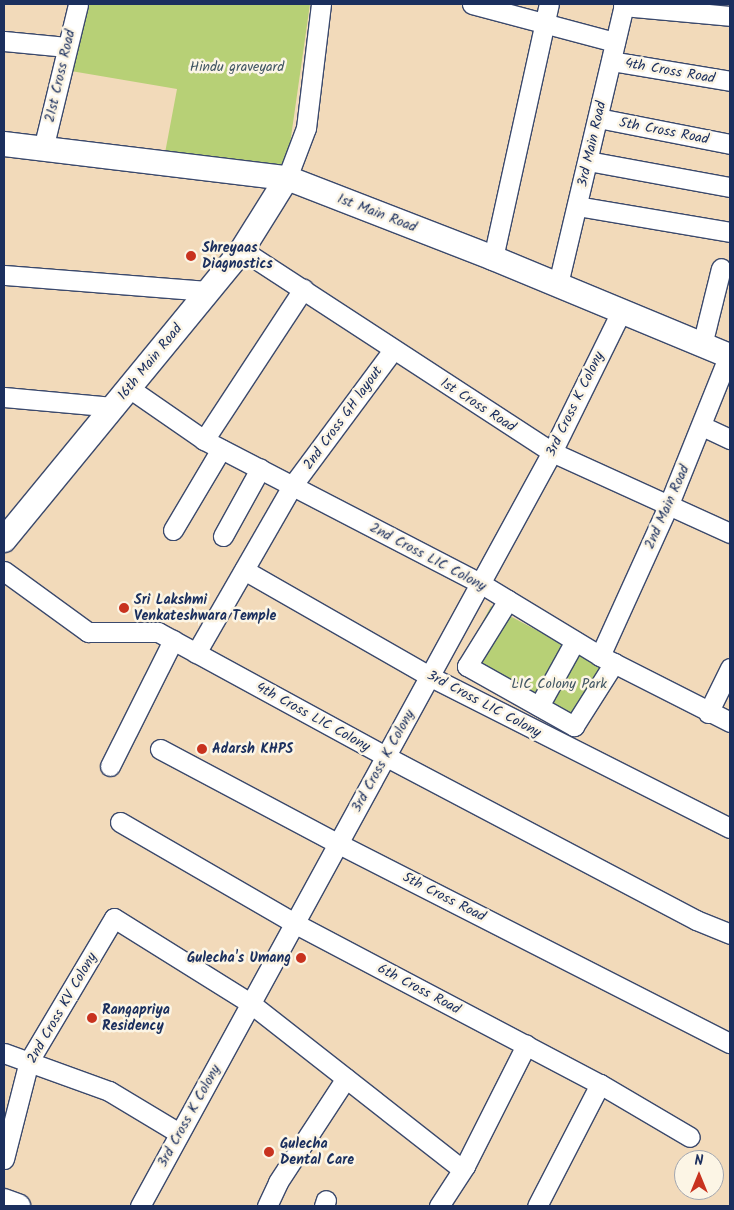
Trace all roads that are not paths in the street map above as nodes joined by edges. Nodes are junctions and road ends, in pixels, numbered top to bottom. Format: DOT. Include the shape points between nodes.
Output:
graph roads {
  1 [pos="78,4"];
  2 [pos="321,4"];
  3 [pos="549,4"];
  4 [pos="479,5"];
  5 [pos="624,5"];
  6 [pos="730,16"];
  7 [pos="545,24"];
  8 [pos="4,40"];
  9 [pos="615,42"];
  10 [pos="68,47"];
  11 [pos="611,61"];
  12 [pos="730,82"];
  13 [pos="598,118"];
  14 [pos="4,144"];
  15 [pos="730,144"];
  16 [pos="43,149"];
  17 [pos="588,161"];
  18 [pos="287,178"];
  19 [pos="730,187"];
  20 [pos="577,206"];
  21 [pos="730,232"];
  22 [pos="242,250"];
  23 [pos="493,258"];
  24 [pos="721,268"];
  25 [pos="4,275"];
  26 [pos="558,284"];
  27 [pos="303,289"];
  28 [pos="207,292"];
  29 [pos="621,312"];
  30 [pos="702,345"];
  31 [pos="393,350"];
  32 [pos="730,355"];
  33 [pos="129,388"];
  34 [pos="4,396"];
  35 [pos="113,407"];
  36 [pos="702,426"];
  37 [pos="730,439"];
  38 [pos="212,444"];
  39 [pos="552,452"];
  40 [pos="260,469"];
  41 [pos="292,486"];
  42 [pos="669,504"];
  43 [pos="13,518"];
  44 [pos="173,530"];
  45 [pos="730,532"];
  46 [pos="223,536"];
  47 [pos="4,540"];
  48 [pos="244,570"];
  49 [pos="4,572"];
  50 [pos="480,583"];
  51 [pos="508,600"];
  52 [pos="173,640"];
  53 [pos="575,641"];
  54 [pos="196,653"];
  55 [pos="607,660"];
  56 [pos="730,668"];
  57 [pos="429,676"];
  58 [pos="531,701"];
  59 [pos="708,712"];
  60 [pos="511,718"];
  61 [pos="730,722"];
  62 [pos="160,749"];
  63 [pos="385,756"];
  64 [pos="110,766"];
  65 [pos="120,822"];
  66 [pos="730,828"];
  67 [pos="338,843"];
  68 [pos="294,924"];
  69 [pos="730,934"];
  70 [pos="250,1004"];
  71 [pos="730,1043"];
  72 [pos="526,1045"];
  73 [pos="4,1054"];
  74 [pos="29,1061"];
  75 [pos="346,1078"];
  76 [pos="600,1084"];
  77 [pos="179,1133"];
  78 [pos="690,1137"];
  79 [pos="4,1159"];
  80 [pos="465,1166"];
  81 [pos="4,1201"];
  82 [pos="18,1206"];
  83 [pos="140,1206"];
  84 [pos="267,1206"];
  85 [pos="439,1206"];
  86 [pos="537,1206"];
  1 -- 10 [label="street, 21st Cross Road"];
  2 -- 18 [label="street" via="306,128"];
  3 -- 7 [label="street"];
  4 -- 7 [label="street"];
  5 -- 6 [label="street"];
  5 -- 9 [label="street, 3rd Main Road"];
  7 -- 9 [label="street"];
  7 -- 23 [label="street"];
  8 -- 10 [label="street"];
  9 -- 11 [label="street, 3rd Main Road"];
  10 -- 16 [label="street, 21st Cross Road"];
  11 -- 12 [label="street, 4th Cross Road"];
  11 -- 13 [label="street, 3rd Main Road"];
  13 -- 15 [label="street, 5th Cross Road"];
  13 -- 17 [label="street, 3rd Main Road"];
  14 -- 16 [label="street, 1st Main Road"];
  16 -- 18 [label="street, 1st Main Road"];
  17 -- 19 [label="street"];
  17 -- 20 [label="street, 3rd Main Road"];
  18 -- 22 [label="street, 16th Main Road"];
  18 -- 23 [label="street, 1st Main Road"];
  20 -- 21 [label="street"];
  20 -- 26 [label="street, 3rd Main Road"];
  22 -- 27 [label="street, 1st Cross Road"];
  22 -- 28 [label="street, 16th Main Road"];
  23 -- 26 [label="street, 1st Main Road"];
  24 -- 30 [label="street"];
  25 -- 28 [label="street"];
  26 -- 29 [label="street, 1st Main Road"];
  27 -- 31 [label="street, 1st Cross Road"];
  27 -- 38 [label="street"];
  28 -- 33 [label="street, 16th Main Road"];
  29 -- 30 [label="street, 1st Main Road"];
  29 -- 39 [label="street, 3rd Cross K Colony"];
  30 -- 32 [label="street, 1st Main Road"];
  31 -- 39 [label="street, 1st Cross Road"];
  31 -- 41 [label="street, 2nd Cross GH layout"];
  32 -- 36 [label="street, 2nd Main Road"];
  33 -- 35 [label="street, 16th Main Road"];
  33 -- 38 [label="street, 2nd Cross LIC Colony"];
  34 -- 35 [label="street"];
  35 -- 43 [label="street, 16th Main Road"];
  36 -- 37 [label="street"];
  36 -- 42 [label="street, 2nd Main Road"];
  38 -- 40 [label="street, 2nd Cross LIC Colony"];
  38 -- 44 [label="street"];
  39 -- 42 [label="street, 1st Cross Road"];
  39 -- 50 [label="street, 3rd Cross K Colony"];
  40 -- 41 [label="street, 2nd Cross LIC Colony"];
  40 -- 46 [label="street"];
  41 -- 48 [label="street, 2nd Cross GH layout"];
  41 -- 50 [label="street, 2nd Cross LIC Colony"];
  42 -- 45 [label="street, 1st Cross Road"];
  42 -- 55 [label="street, 2nd Main Road"];
  43 -- 47 [label="street, 16th Main Road"];
  48 -- 54 [label="street, 2nd Cross GH layout"];
  48 -- 57 [label="street, 3rd Cross LIC Colony"];
  49 -- 52 [label="street, 4th Cross LIC Colony" via="88,632 155,631"];
  50 -- 51 [label="street, 2nd Cross LIC Colony"];
  50 -- 57 [label="street, 3rd Cross K Colony"];
  51 -- 53 [label="street, 2nd Cross LIC Colony"];
  51 -- 58 [label="street" via="467,666"];
  52 -- 54 [label="street, 4th Cross LIC Colony"];
  52 -- 64 [label="street"];
  53 -- 55 [label="street, 2nd Cross LIC Colony"];
  53 -- 58 [label="street"];
  54 -- 63 [label="street, 4th Cross LIC Colony"];
  55 -- 58 [label="street, 2nd Main Road" via="574,726"];
  55 -- 59 [label="street, 2nd Cross LIC Colony"];
  56 -- 59 [label="street"];
  57 -- 60 [label="street, 3rd Cross LIC Colony"];
  57 -- 63 [label="street, 3rd Cross K Colony"];
  58 -- 60 [label="street"];
  59 -- 61 [label="street, 2nd Cross LIC Colony"];
  60 -- 66 [label="street, 3rd Cross LIC Colony"];
  62 -- 67 [label="street, 5th Cross Road"];
  63 -- 67 [label="street, 3rd Cross K Colony"];
  63 -- 69 [label="street, 4th Cross LIC Colony" via="696,920"];
  65 -- 68 [label="street, 6th Cross Road"];
  67 -- 68 [label="street, 3rd Cross K Colony"];
  67 -- 71 [label="street, 5th Cross Road"];
  68 -- 70 [label="street, 3rd Cross K Colony"];
  68 -- 72 [label="street, 6th Cross Road"];
  70 -- 74 [label="street, 2nd Cross KV Colony" via="114,918"];
  70 -- 75 [label="street"];
  70 -- 77 [label="street, 3rd Cross K Colony"];
  72 -- 76 [label="street, 6th Cross Road"];
  72 -- 80 [label="street"];
  73 -- 74 [label="street"];
  74 -- 77 [label="street" via="109,1091"];
  74 -- 79 [label="street, 2nd Cross KV Colony"];
  75 -- 80 [label="street" via="459,1167"];
  75 -- 84 [label="street" via="278,1182"];
  76 -- 78 [label="street, 6th Cross Road"];
  76 -- 86 [label="street"];
  77 -- 83 [label="street, 3rd Cross K Colony"];
  80 -- 85 [label="street"];
  81 -- 82 [label="street"];
}
